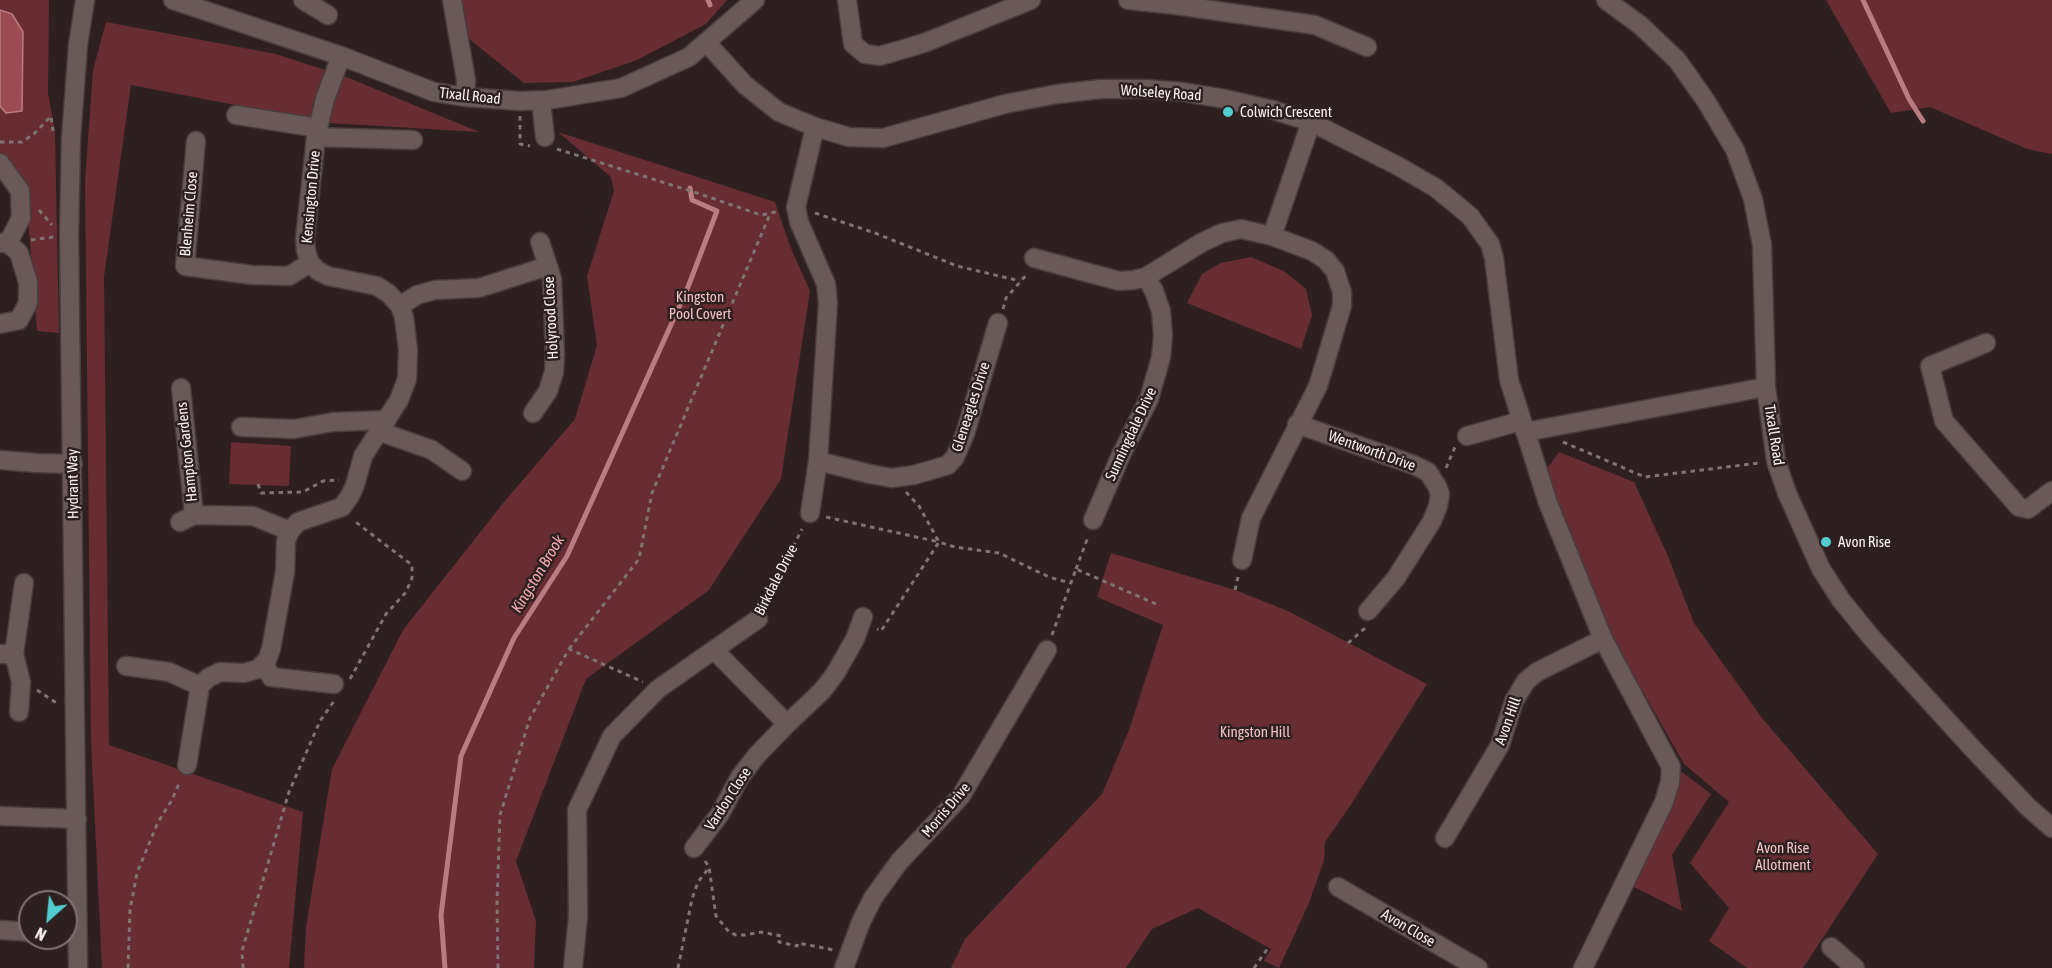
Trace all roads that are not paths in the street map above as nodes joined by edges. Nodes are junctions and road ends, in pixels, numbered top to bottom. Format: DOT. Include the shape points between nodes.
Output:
graph roads {
  1 [pos="85,0"];
  2 [pos="173,0"];
  3 [pos="303,0"];
  4 [pos="452,0"];
  5 [pos="755,0"];
  6 [pos="847,0"];
  7 [pos="1031,0"];
  8 [pos="1128,0"];
  9 [pos="1606,0"];
  10 [pos="328,15"];
  11 [pos="707,43"];
  12 [pos="1367,47"];
  13 [pos="342,56"];
  14 [pos="465,97"];
  15 [pos="541,100"];
  16 [pos="236,115"];
  17 [pos="1311,122"];
  18 [pos="814,128"];
  19 [pos="317,132"];
  20 [pos="412,140"];
  21 [pos="196,141"];
  22 [pos="544,144"];
  23 [pos="0,163"];
  24 [pos="1272,236"];
  25 [pos="540,242"];
  26 [pos="4,243"];
  27 [pos="1034,258"];
  28 [pos="310,263"];
  29 [pos="548,266"];
  30 [pos="1146,277"];
  31 [pos="400,306"];
  32 [pos="0,324"];
  33 [pos="998,324"];
  34 [pos="1986,343"];
  35 [pos="1766,387"];
  36 [pos="181,388"];
  37 [pos="533,413"];
  38 [pos="1297,424"];
  39 [pos="382,426"];
  40 [pos="1523,426"];
  41 [pos="241,427"];
  42 [pos="1467,436"];
  43 [pos="0,460"];
  44 [pos="818,461"];
  45 [pos="73,464"];
  46 [pos="462,471"];
  47 [pos="2052,490"];
  48 [pos="810,513"];
  49 [pos="1093,520"];
  50 [pos="291,531"];
  51 [pos="1242,560"];
  52 [pos="24,583"];
  53 [pos="1368,611"];
  54 [pos="758,619"];
  55 [pos="867,620"];
  56 [pos="1603,639"];
  57 [pos="1047,650"];
  58 [pos="715,651"];
  59 [pos="7,654"];
  60 [pos="264,663"];
  61 [pos="126,666"];
  62 [pos="200,686"];
  63 [pos="339,688"];
  64 [pos="19,712"];
  65 [pos="787,724"];
  66 [pos="187,765"];
  67 [pos="0,816"];
  68 [pos="77,819"];
  69 [pos="2052,828"];
  70 [pos="1444,838"];
  71 [pos="694,848"];
  72 [pos="1338,887"];
  73 [pos="74,890"];
  74 [pos="0,930"];
  75 [pos="18,931"];
  76 [pos="1831,947"];
  77 [pos="75,950"];
  78 [pos="78,968"];
  79 [pos="573,968"];
  80 [pos="844,968"];
  81 [pos="1478,968"];
  82 [pos="1583,968"];
  83 [pos="1855,968"];
  1 -- 45 [label="street, Hydrant Way" via="71,139"];
  2 -- 13 [label="street, Tixall Road"];
  3 -- 10 [label="street"];
  4 -- 14 [label="street" via="466,81"];
  5 -- 11 [label="street, Tixall Road"];
  6 -- 7 [label="street" via="853,44 866,54 880,56 924,43"];
  8 -- 12 [label="street" via="1316,25"];
  9 -- 35 [label="street, Tixall Road" via="1677,60 1735,150 1762,245"];
  11 -- 15 [label="street, Tixall Road" via="689,57 621,88"];
  11 -- 18 [label="street, Wolseley Road" via="745,86 779,112"];
  13 -- 14 [label="street, Tixall Road" via="434,92"];
  13 -- 19 [label="street, Kensington Drive"];
  14 -- 15 [label="street, Tixall Road"];
  15 -- 22 [label="street"];
  16 -- 19 [label="street"];
  17 -- 18 [label="street, Wolseley Road" via="1225,99 1147,89 1101,89 1005,104 883,138 849,137"];
  17 -- 24 [label="street"];
  17 -- 40 [label="street, Wolseley Road" via="1436,188 1481,230 1494,258 1509,380"];
  18 -- 44 [label="street" via="796,207 826,284 828,303"];
  19 -- 20 [label="street"];
  19 -- 28 [label="street, Kensington Drive" via="305,239"];
  21 -- 28 [label="street, Blenheim Close" via="185,266 289,276"];
  23 -- 26 [label="street" via="20,191 21,218"];
  24 -- 30 [label="street" via="1241,229 1222,232"];
  24 -- 38 [label="street" via="1326,260 1335,271 1342,292 1340,315 1318,386"];
  25 -- 29 [label="street"];
  26 -- 32 [label="street" via="19,253 28,282 28,303 18,320"];
  27 -- 30 [label="street" via="1119,281"];
  28 -- 31 [label="street, Kensington Drive" via="328,276 377,286"];
  29 -- 31 [label="street, Holyrood Close" via="479,288 435,290"];
  29 -- 37 [label="street, Holyrood Close" via="552,279 554,372 548,391"];
  30 -- 49 [label="street, Sunningdale Drive" via="1161,311 1159,368 1149,399"];
  31 -- 39 [label="street" via="408,350 407,379"];
  33 -- 44 [label="street, Gleneagles Drive" via="965,434 956,458 948,465 892,478"];
  34 -- 47 [label="street" via="1930,366 1944,421 2019,507 2028,509"];
  35 -- 40 [label="street" via="1543,428"];
  35 -- 69 [label="street, Tixall Road" via="1776,461 1805,536 1841,600 1973,749"];
  36 -- 50 [label="street, Hampton Gardens" via="187,519 253,516"];
  38 -- 51 [label="street" via="1251,518"];
  38 -- 53 [label="street, Wentworth Drive" via="1414,465 1428,472 1437,486 1440,495 1432,521 1396,578"];
  39 -- 41 [label="street" via="333,422 294,429"];
  39 -- 46 [label="street" via="432,450"];
  39 -- 50 [label="street" via="363,456 355,485 342,507 298,522"];
  40 -- 42 [label="street"];
  40 -- 56 [label="street" via="1548,503"];
  43 -- 45 [label="street"];
  44 -- 48 [label="street"];
  45 -- 68 [label="street, Hydrant Way"];
  50 -- 60 [label="street" via="286,541 285,572 271,649"];
  52 -- 59 [label="street" via="17,627"];
  54 -- 58 [label="street, Birkdale Drive"];
  55 -- 65 [label="street, Vardon Close" via="822,692"];
  56 -- 70 [label="street, Avon Hill" via="1526,681 1514,701 1500,745"];
  56 -- 82 [label="street" via="1671,767 1671,775 1664,802"];
  57 -- 80 [label="street, Morris Drive" via="961,796 899,862 873,898"];
  58 -- 65 [label="street"];
  58 -- 79 [label="street, Birkdale Drive" via="658,688 612,736 577,810 578,916"];
  59 -- 64 [label="street" via="21,682"];
  60 -- 62 [label="street" via="244,673 220,672"];
  60 -- 63 [label="street" via="272,677"];
  61 -- 62 [label="street" via="169,672"];
  62 -- 66 [label="street"];
  65 -- 71 [label="street, Vardon Close" via="740,777 720,814"];
  67 -- 68 [label="street"];
  68 -- 73 [label="street, Hydrant Way"];
  72 -- 81 [label="street, Avon Close"];
  74 -- 75 [label="street"];
  76 -- 83 [label="street"];
  77 -- 78 [label="street, Hydrant Way"];
}
